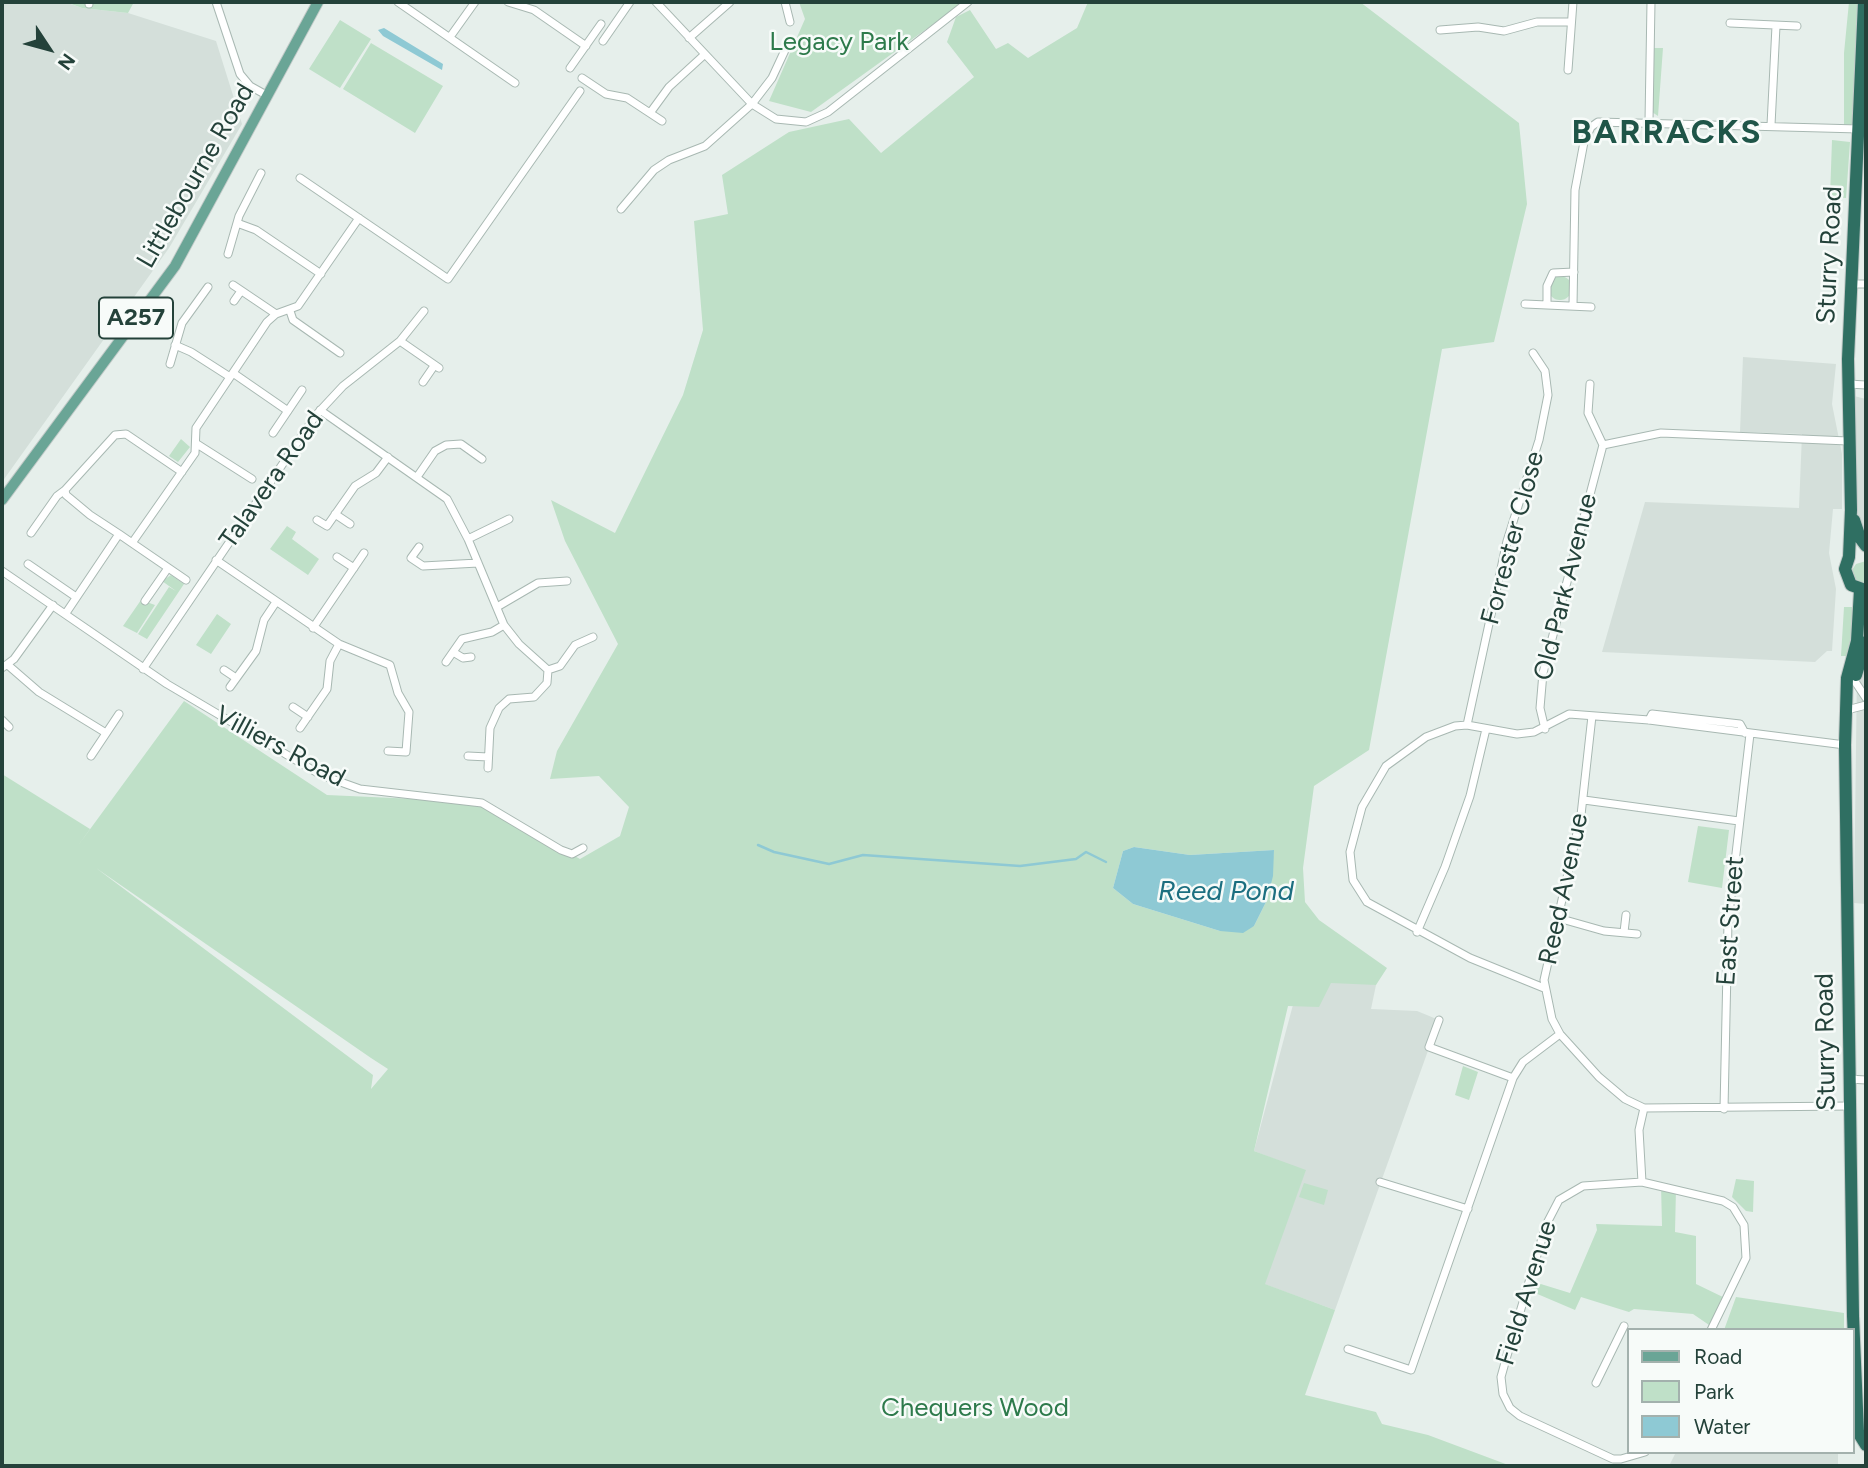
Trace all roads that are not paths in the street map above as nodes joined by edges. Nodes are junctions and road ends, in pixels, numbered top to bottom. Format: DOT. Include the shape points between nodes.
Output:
graph roads {
  1 [pos="216,2"];
  2 [pos="318,2"];
  3 [pos="398,2"];
  4 [pos="475,2"];
  5 [pos="508,2"];
  6 [pos="630,2"];
  7 [pos="656,2"];
  8 [pos="730,2"];
  9 [pos="785,2"];
  10 [pos="968,2"];
  11 [pos="1573,2"];
  12 [pos="1651,2"];
  13 [pos="1864,2"];
  14 [pos="1455,18"];
  15 [pos="790,23"];
  16 [pos="1571,23"];
  17 [pos="1730,23"];
  18 [pos="601,24"];
  19 [pos="1776,26"];
  20 [pos="1797,26"];
  21 [pos="1455,27"];
  22 [pos="1440,30"];
  23 [pos="450,37"];
  24 [pos="689,38"];
  25 [pos="603,41"];
  26 [pos="586,46"];
  27 [pos="786,48"];
  28 [pos="704,55"];
  29 [pos="1864,64"];
  30 [pos="570,68"];
  31 [pos="1568,70"];
  32 [pos="582,78"];
  33 [pos="515,83"];
  34 [pos="580,90"];
  35 [pos="268,96"];
  36 [pos="752,104"];
  37 [pos="650,113"];
  38 [pos="662,121"];
  39 [pos="1650,121"];
  40 [pos="1771,125"];
  41 [pos="1859,129"];
  42 [pos="261,173"];
  43 [pos="300,178"];
  44 [pos="621,209"];
  45 [pos="359,218"];
  46 [pos="237,223"];
  47 [pos="228,254"];
  48 [pos="1574,272"];
  49 [pos="321,274"];
  50 [pos="1850,284"];
  51 [pos="1866,284"];
  52 [pos="233,285"];
  53 [pos="208,287"];
  54 [pos="241,291"];
  55 [pos="234,302"];
  56 [pos="1525,304"];
  57 [pos="1547,305"];
  58 [pos="1573,306"];
  59 [pos="1591,307"];
  60 [pos="290,311"];
  61 [pos="424,311"];
  62 [pos="276,314"];
  63 [pos="400,341"];
  64 [pos="175,345"];
  65 [pos="340,353"];
  66 [pos="1533,353"];
  67 [pos="170,364"];
  68 [pos="232,375"];
  69 [pos="423,382"];
  70 [pos="1590,384"];
  71 [pos="1848,384"];
  72 [pos="1866,385"];
  73 [pos="302,390"];
  74 [pos="320,410"];
  75 [pos="288,411"];
  76 [pos="273,433"];
  77 [pos="1848,441"];
  78 [pos="197,444"];
  79 [pos="1602,445"];
  80 [pos="388,457"];
  81 [pos="482,458"];
  82 [pos="181,471"];
  83 [pos="416,477"];
  84 [pos="252,480"];
  85 [pos="65,490"];
  86 [pos="2,500"];
  87 [pos="1851,510"];
  88 [pos="335,514"];
  89 [pos="509,519"];
  90 [pos="317,520"];
  91 [pos="350,524"];
  92 [pos="32,533"];
  93 [pos="118,534"];
  94 [pos="468,539"];
  95 [pos="132,543"];
  96 [pos="419,547"];
  97 [pos="1866,548"];
  98 [pos="364,553"];
  99 [pos="337,557"];
  100 [pos="1849,558"];
  101 [pos="216,560"];
  102 [pos="478,563"];
  103 [pos="28,564"];
  104 [pos="168,568"];
  105 [pos="354,568"];
  106 [pos="2,571"];
  107 [pos="186,580"];
  108 [pos="567,581"];
  109 [pos="1863,590"];
  110 [pos="76,597"];
  111 [pos="145,601"];
  112 [pos="275,601"];
  113 [pos="53,605"];
  114 [pos="497,607"];
  115 [pos="66,613"];
  116 [pos="504,625"];
  117 [pos="313,628"];
  118 [pos="593,637"];
  119 [pos="1866,642"];
  120 [pos="340,644"];
  121 [pos="453,652"];
  122 [pos="471,657"];
  123 [pos="446,662"];
  124 [pos="5,667"];
  125 [pos="143,669"];
  126 [pos="224,670"];
  127 [pos="548,670"];
  128 [pos="236,678"];
  129 [pos="1854,680"];
  130 [pos="230,687"];
  131 [pos="1866,698"];
  132 [pos="1866,705"];
  133 [pos="293,706"];
  134 [pos="1847,706"];
  135 [pos="119,714"];
  136 [pos="1592,716"];
  137 [pos="308,717"];
  138 [pos="2,720"];
  139 [pos="1467,725"];
  140 [pos="9,727"];
  141 [pos="300,728"];
  142 [pos="1486,729"];
  143 [pos="1545,729"];
  144 [pos="106,733"];
  145 [pos="1748,733"];
  146 [pos="1844,745"];
  147 [pos="388,751"];
  148 [pos="468,755"];
  149 [pos="91,756"];
  150 [pos="488,757"];
  151 [pos="488,768"];
  152 [pos="1584,800"];
  153 [pos="1740,821"];
  154 [pos="583,848"];
  155 [pos="1626,915"];
  156 [pos="1558,918"];
  157 [pos="1418,932"];
  158 [pos="1624,932"];
  159 [pos="1637,934"];
  160 [pos="1544,988"];
  161 [pos="1439,1020"];
  162 [pos="1560,1034"];
  163 [pos="1513,1078"];
  164 [pos="1849,1079"];
  165 [pos="1866,1080"];
  166 [pos="1850,1106"];
  167 [pos="1644,1108"];
  168 [pos="1724,1108"];
  169 [pos="1380,1182"];
  170 [pos="1642,1182"];
  171 [pos="1468,1209"];
  172 [pos="1624,1326"];
  173 [pos="1712,1328"];
  174 [pos="1618,1340"];
  175 [pos="1626,1342"];
  176 [pos="1348,1349"];
  177 [pos="1857,1382"];
  178 [pos="1597,1383"];
  179 [pos="1866,1398"];
  180 [pos="1863,1420"];
  181 [pos="1866,1445"];
  182 [pos="1640,1454"];
  1 -- 35 [label="street" via="240,74"];
  2 -- 35 [label="main road, Littlebourne Road / A257"];
  3 -- 23 [label="street"];
  4 -- 23 [label="street"];
  5 -- 26 [label="street" via="534,9"];
  6 -- 25 [label="street"];
  7 -- 24 [label="street"];
  8 -- 24 [label="street"];
  9 -- 15 [label="street"];
  10 -- 36 [label="street" via="824,115 806,122 776,119"];
  11 -- 16 [label="street"];
  12 -- 39 [label="street"];
  13 -- 29 [label="highway, Sturry Road"];
  14 -- 21 [label="street"];
  16 -- 21 [label="street" via="1537,22 1504,31"];
  16 -- 31 [label="street"];
  17 -- 19 [label="street"];
  18 -- 26 [label="street"];
  19 -- 20 [label="street"];
  19 -- 40 [label="street"];
  21 -- 22 [label="street"];
  23 -- 33 [label="street"];
  24 -- 28 [label="street"];
  26 -- 30 [label="street"];
  27 -- 36 [label="street" via="772,78"];
  28 -- 36 [label="street"];
  28 -- 37 [label="street" via="669,87"];
  29 -- 41 [label="highway, Sturry Road"];
  32 -- 37 [label="street"];
  34 -- 45 [label="street" via="448,279"];
  35 -- 86 [label="main road, Littlebourne Road / A257" via="175,266"];
  36 -- 44 [label="street" via="705,146 654,170"];
  37 -- 38 [label="street"];
  39 -- 40 [label="street"];
  39 -- 48 [label="street" via="1598,122 1591,127 1575,190"];
  40 -- 41 [label="street"];
  41 -- 50 [label="highway, Sturry Road"];
  42 -- 46 [label="street"];
  43 -- 45 [label="street"];
  45 -- 49 [label="street"];
  46 -- 47 [label="street"];
  46 -- 49 [label="street" via="256,230"];
  48 -- 57 [label="street" via="1553,273 1547,286"];
  48 -- 58 [label="street"];
  49 -- 60 [label="street"];
  50 -- 51 [label="street"];
  50 -- 71 [label="highway, Sturry Road"];
  52 -- 54 [label="street"];
  53 -- 64 [label="street" via="182,323"];
  54 -- 55 [label="street"];
  54 -- 62 [label="street"];
  56 -- 57 [label="street"];
  57 -- 58 [label="street"];
  58 -- 59 [label="street"];
  60 -- 62 [label="street"];
  60 -- 65 [label="street" via="293,320"];
  61 -- 63 [label="street, Talavera Road"];
  62 -- 68 [label="street"];
  63 -- 69 [label="street" via="437,367"];
  63 -- 74 [label="street, Talavera Road"];
  64 -- 67 [label="street"];
  64 -- 68 [label="street"];
  66 -- 139 [label="street, Forrester Close" via="1545,372 1548,395 1536,453 1507,541"];
  68 -- 75 [label="street"];
  68 -- 78 [label="street" via="196,428"];
  70 -- 79 [label="street" via="1588,413"];
  71 -- 72 [label="street"];
  71 -- 77 [label="highway, Sturry Road"];
  73 -- 75 [label="street"];
  74 -- 80 [label="street"];
  74 -- 101 [label="street, Talavera Road"];
  75 -- 76 [label="street"];
  77 -- 79 [label="street" via="1661,433"];
  77 -- 87 [label="highway, Sturry Road"];
  78 -- 82 [label="street"];
  78 -- 84 [label="street"];
  79 -- 143 [label="street, Old Park Avenue" via="1542,673 1539,708"];
  80 -- 83 [label="street"];
  80 -- 88 [label="street" via="376,473 355,486"];
  81 -- 83 [label="street" via="461,444 446,444"];
  82 -- 85 [label="street" via="122,432"];
  82 -- 95 [label="street"];
  83 -- 94 [label="street" via="447,499"];
  85 -- 92 [label="street"];
  85 -- 93 [label="street"];
  87 -- 97 [label="highway, Sturry Road"];
  87 -- 100 [label="highway, Sturry Road"];
  88 -- 90 [label="street" via="327,526"];
  88 -- 91 [label="street"];
  89 -- 94 [label="street"];
  93 -- 95 [label="street"];
  93 -- 110 [label="street"];
  94 -- 102 [label="street"];
  95 -- 104 [label="street"];
  96 -- 102 [label="street" via="411,558 422,566"];
  97 -- 100 [label="highway, Sturry Road"];
  98 -- 105 [label="street"];
  99 -- 105 [label="street"];
  100 -- 109 [label="highway, Sturry Road" via="1845,575 1851,585"];
  101 -- 112 [label="street"];
  101 -- 125 [label="street, Talavera Road"];
  102 -- 114 [label="street"];
  103 -- 110 [label="street"];
  104 -- 107 [label="street"];
  104 -- 111 [label="street"];
  105 -- 117 [label="street"];
  106 -- 113 [label="street, Villiers Road"];
  108 -- 114 [label="street" via="538,583"];
  109 -- 134 [label="highway, Sturry Road" via="1847,678"];
  110 -- 115 [label="street"];
  112 -- 117 [label="street"];
  112 -- 128 [label="street" via="264,620 259,644"];
  113 -- 115 [label="street, Villiers Road"];
  113 -- 124 [label="street"];
  114 -- 116 [label="street"];
  115 -- 125 [label="street, Villiers Road"];
  116 -- 121 [label="street" via="484,635 467,636"];
  116 -- 127 [label="street"];
  117 -- 120 [label="street"];
  118 -- 127 [label="street" via="575,645 560,666"];
  119 -- 129 [label="highway, Sturry Road"];
  120 -- 137 [label="street" via="330,661 327,690"];
  120 -- 147 [label="street" via="390,664 398,694 409,712 406,752"];
  121 -- 122 [label="street"];
  121 -- 123 [label="street"];
  124 -- 144 [label="street"];
  125 -- 154 [label="street, Villiers Road" via="342,784 482,803 561,850 572,854"];
  126 -- 128 [label="street"];
  127 -- 150 [label="street" via="547,683 534,697 509,699 499,708 489,728"];
  128 -- 130 [label="street"];
  129 -- 131 [label="street"];
  129 -- 134 [label="highway, Sturry Road"];
  132 -- 134 [label="street"];
  133 -- 137 [label="street"];
  134 -- 146 [label="highway, Sturry Road"];
  135 -- 144 [label="street"];
  136 -- 143 [label="street" via="1569,714"];
  136 -- 145 [label="street"];
  136 -- 152 [label="street, Reed Avenue"];
  137 -- 141 [label="street"];
  138 -- 140 [label="street"];
  139 -- 142 [label="street"];
  139 -- 157 [label="street" via="1426,737 1386,766 1362,807 1350,852 1353,880 1367,902"];
  142 -- 143 [label="street" via="1517,734"];
  142 -- 157 [label="street" via="1470,796"];
  144 -- 149 [label="street"];
  145 -- 146 [label="street"];
  145 -- 153 [label="street, East Street"];
  146 -- 164 [label="highway, Sturry Road"];
  148 -- 150 [label="street"];
  150 -- 151 [label="street"];
  152 -- 153 [label="street"];
  152 -- 156 [label="street, Reed Avenue"];
  153 -- 168 [label="street, East Street" via="1728,922"];
  155 -- 158 [label="street"];
  156 -- 158 [label="street"];
  156 -- 160 [label="street, Reed Avenue"];
  157 -- 160 [label="street"];
  158 -- 159 [label="street"];
  160 -- 162 [label="street, Reed Avenue"];
  161 -- 163 [label="street" via="1430,1047"];
  162 -- 163 [label="street" via="1523,1062"];
  162 -- 167 [label="street, Reed Avenue" via="1599,1077"];
  163 -- 171 [label="street"];
  164 -- 165 [label="street"];
  164 -- 166 [label="highway, Sturry Road"];
  166 -- 168 [label="street"];
  166 -- 177 [label="highway, Sturry Road"];
  167 -- 168 [label="street"];
  167 -- 170 [label="street" via="1639,1130"];
  169 -- 171 [label="street"];
  170 -- 173 [label="street, Field Avenue" via="1723,1201 1741,1215 1746,1258"];
  170 -- 182 [label="street, Field Avenue" via="1583,1186 1569,1191 1552,1209 1501,1385 1510,1408 1520,1416 1612,1459"];
  171 -- 176 [label="street" via="1411,1370"];
  172 -- 174 [label="street"];
  174 -- 175 [label="street"];
  174 -- 178 [label="street"];
  177 -- 179 [label="highway, Sturry Road"];
  177 -- 180 [label="highway, Sturry Road"];
  180 -- 181 [label="highway, Sturry Road" via="1860,1437"];
}
